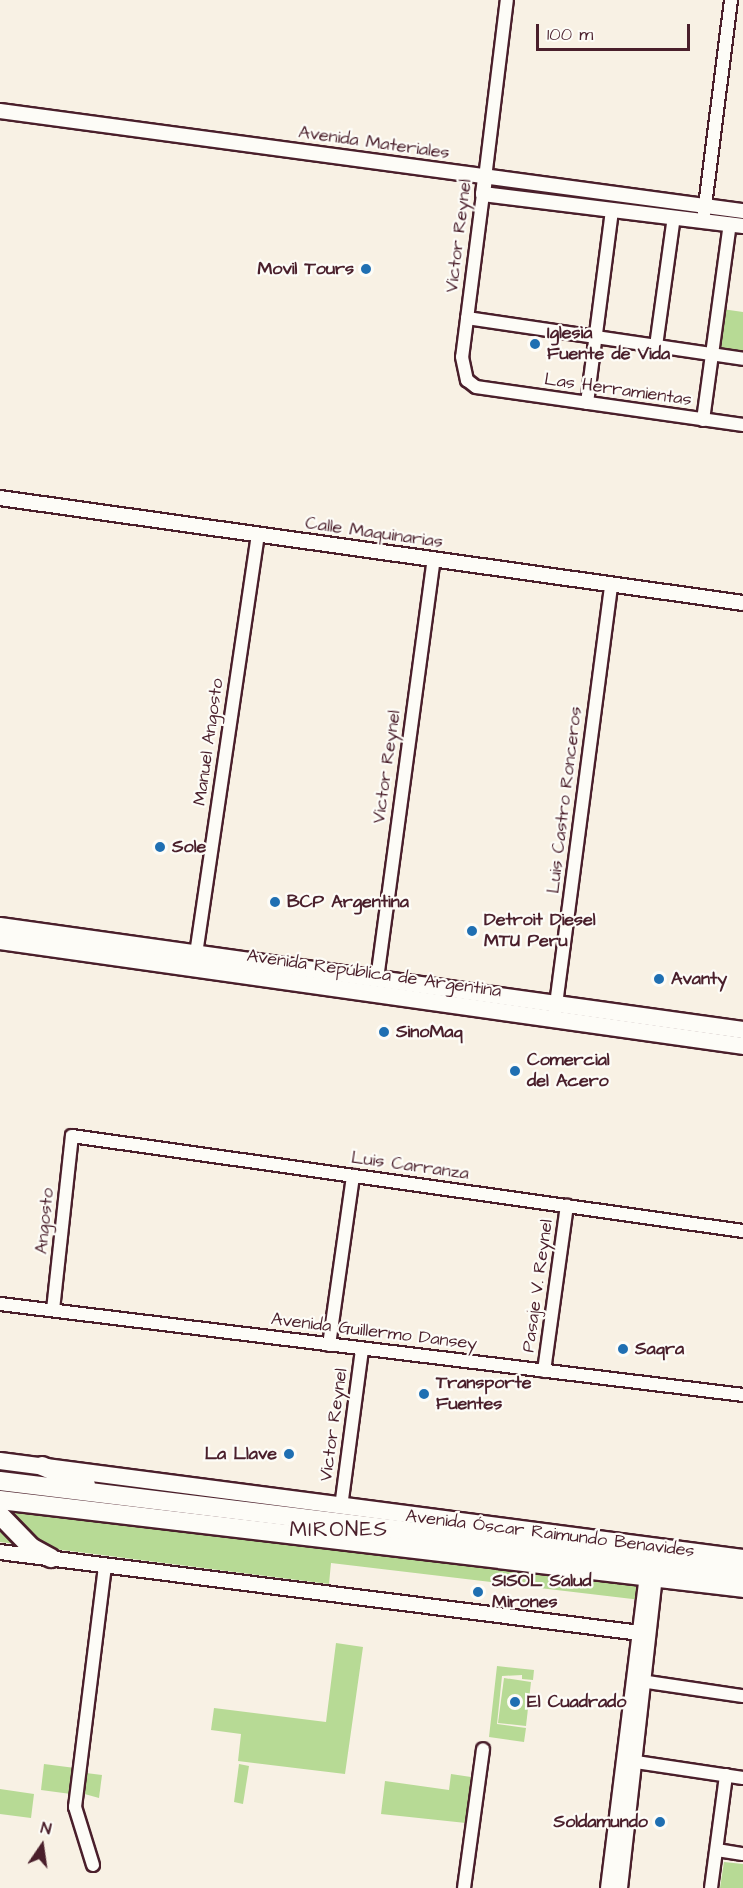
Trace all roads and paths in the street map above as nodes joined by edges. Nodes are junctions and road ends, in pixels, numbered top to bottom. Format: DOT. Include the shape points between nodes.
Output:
graph roads {
  1 [pos="507,0"];
  2 [pos="731,0"];
  3 [pos="0,111"];
  4 [pos="485,178"];
  5 [pos="483,194"];
  6 [pos="705,206"];
  7 [pos="612,210"];
  8 [pos="743,211"];
  9 [pos="674,217"];
  10 [pos="703,221"];
  11 [pos="736,225"];
  12 [pos="467,318"];
  13 [pos="596,337"];
  14 [pos="656,346"];
  15 [pos="712,355"];
  16 [pos="743,359"];
  17 [pos="489,389"];
  18 [pos="587,403"];
  19 [pos="703,420"];
  20 [pos="743,426"];
  21 [pos="0,498"];
  22 [pos="258,536"];
  23 [pos="434,560"];
  24 [pos="611,585"];
  25 [pos="743,603"];
  26 [pos="0,926"];
  27 [pos="0,941"];
  28 [pos="196,954"];
  29 [pos="377,979"];
  30 [pos="555,1012"];
  31 [pos="743,1030"];
  32 [pos="743,1046"];
  33 [pos="72,1136"];
  34 [pos="353,1176"];
  35 [pos="567,1206"];
  36 [pos="743,1231"];
  37 [pos="0,1304"];
  38 [pos="53,1310"];
  39 [pos="329,1345"];
  40 [pos="362,1349"];
  41 [pos="544,1371"];
  42 [pos="743,1395"];
  43 [pos="0,1461"];
  44 [pos="42,1466"];
  45 [pos="0,1481"];
  46 [pos="102,1492"];
  47 [pos="0,1500"];
  48 [pos="341,1507"];
  49 [pos="0,1515"];
  50 [pos="634,1545"];
  51 [pos="0,1552"];
  52 [pos="51,1558"];
  53 [pos="743,1558"];
  54 [pos="105,1565"];
  55 [pos="652,1571"];
  56 [pos="743,1572"];
  57 [pos="743,1587"];
  58 [pos="640,1633"];
  59 [pos="639,1681"];
  60 [pos="743,1695"];
  61 [pos="483,1749"];
  62 [pos="636,1762"];
  63 [pos="726,1775"];
  64 [pos="743,1778"];
  65 [pos="717,1850"];
  66 [pos="743,1854"];
  67 [pos="93,1865"];
  68 [pos="464,1888"];
  69 [pos="608,1888"];
  70 [pos="620,1888"];
  71 [pos="711,1888"];
  1 -- 4 [label="street, Victor Reynel"];
  2 -- 6 [label="street"];
  3 -- 4 [label="street, Avenida Materiales"];
  4 -- 5 [label="street, Victor Reynel"];
  4 -- 6 [label="street, Avenida Materiales"];
  5 -- 7 [label="street"];
  5 -- 12 [label="street, Victor Reynel"];
  6 -- 8 [label="street, Avenida Materiales"];
  6 -- 10 [label="street"];
  7 -- 9 [label="street"];
  7 -- 13 [label="street"];
  9 -- 10 [label="street"];
  9 -- 14 [label="street"];
  10 -- 11 [label="street"];
  11 -- 15 [label="street"];
  12 -- 13 [label="street"];
  12 -- 17 [label="street, Victor Reynel" via="462,369 476,387"];
  13 -- 14 [label="street"];
  13 -- 18 [label="street"];
  14 -- 15 [label="street"];
  15 -- 16 [label="street"];
  15 -- 19 [label="street"];
  17 -- 18 [label="street, Las Herramientas"];
  18 -- 19 [label="street, Las Herramientas"];
  19 -- 20 [label="street, Las Herramientas"];
  21 -- 22 [label="street, Calle Maquinarias"];
  22 -- 23 [label="street, Calle Maquinarias"];
  22 -- 28 [label="street, Manuel Angosto"];
  23 -- 24 [label="street, Calle Maquinarias"];
  23 -- 29 [label="street, Victor Reynel"];
  24 -- 25 [label="street, Calle Maquinarias"];
  24 -- 30 [label="street, Luis Castro Ronceros"];
  26 -- 28 [label="main road, Avenida República de Argentina"];
  27 -- 30 [label="main road, Avenida República de Argentina"];
  28 -- 29 [label="main road, Avenida República de Argentina"];
  29 -- 30 [label="main road, Avenida República de Argentina"];
  30 -- 31 [label="main road, Avenida República de Argentina"];
  30 -- 32 [label="main road, Avenida República de Argentina"];
  33 -- 34 [label="street, Luis Carranza"];
  33 -- 38 [label="street, Angosto"];
  34 -- 35 [label="street, Luis Carranza"];
  34 -- 39 [label="street"];
  35 -- 36 [label="street, Luis Carranza"];
  35 -- 41 [label="street, Pasaje V. Reynel"];
  37 -- 38 [label="street, Avenida Guillermo Dansey"];
  38 -- 39 [label="street, Avenida Guillermo Dansey"];
  39 -- 40 [label="street, Avenida Guillermo Dansey"];
  40 -- 41 [label="street, Avenida Guillermo Dansey"];
  40 -- 48 [label="street, Victor Reynel"];
  41 -- 42 [label="street, Avenida Guillermo Dansey"];
  43 -- 44 [label="main road, Avenida Óscar Raimundo Benavides"];
  44 -- 46 [label="main road"];
  44 -- 48 [label="main road, Avenida Óscar Raimundo Benavides"];
  45 -- 46 [label="main road, Avenida Óscar Raimundo Benavides"];
  46 -- 55 [label="main road, Avenida Óscar Raimundo Benavides"];
  47 -- 55 [label="main road, Avenida Óscar Raimundo Benavides"];
  48 -- 50 [label="main road, Avenida Óscar Raimundo Benavides"];
  49 -- 52 [label="main road" via="31,1547"];
  50 -- 53 [label="main road, Avenida Óscar Raimundo Benavides"];
  50 -- 55 [label="street"];
  51 -- 52 [label="street"];
  52 -- 54 [label="street"];
  54 -- 58 [label="street"];
  54 -- 67 [label="street" via="75,1807"];
  55 -- 56 [label="main road, Avenida Óscar Raimundo Benavides"];
  55 -- 57 [label="main road, Avenida Óscar Raimundo Benavides"];
  55 -- 58 [label="street"];
  55 -- 59 [label="street"];
  58 -- 59 [label="street"];
  59 -- 60 [label="street"];
  59 -- 62 [label="street"];
  59 -- 69 [label="street"];
  61 -- 68 [label="street"];
  62 -- 63 [label="street"];
  62 -- 70 [label="street"];
  63 -- 64 [label="street"];
  63 -- 65 [label="street"];
  65 -- 66 [label="street"];
  65 -- 71 [label="street"];
}
